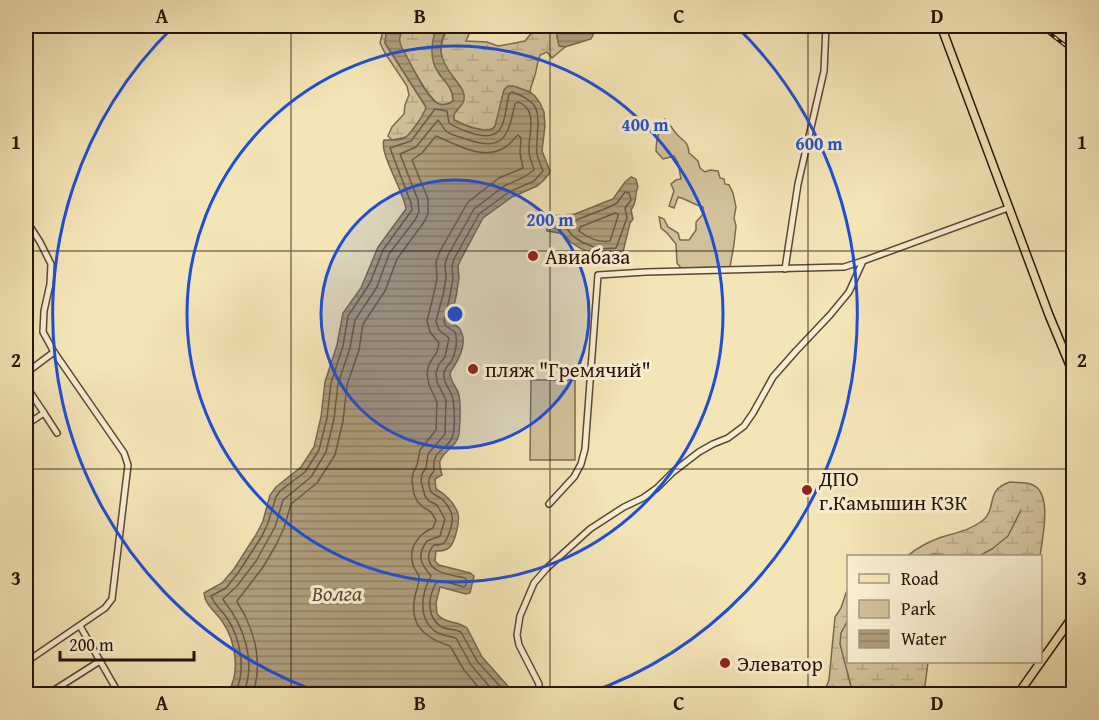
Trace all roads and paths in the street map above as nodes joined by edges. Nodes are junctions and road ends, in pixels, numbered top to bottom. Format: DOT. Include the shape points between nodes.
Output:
graph roads {
  1 [pos="826,26"];
  2 [pos="941,26"];
  3 [pos="1008,208"];
  4 [pos="26,220"];
  5 [pos="863,261"];
  6 [pos="785,269"];
  7 [pos="54,352"];
  8 [pos="26,372"];
  9 [pos="1074,375"];
  10 [pos="26,386"];
  11 [pos="44,413"];
  12 [pos="26,425"];
  13 [pos="57,432"];
  14 [pos="549,504"];
  15 [pos="1074,615"];
  16 [pos="80,626"];
  17 [pos="1042,660"];
  18 [pos="100,661"];
  19 [pos="26,662"];
  20 [pos="1040,663"];
  21 [pos="48,694"];
  22 [pos="119,694"];
  23 [pos="538,694"];
  24 [pos="1018,694"];
  1 -- 6 [label="street" via="824,71 798,184"];
  2 -- 3 [label="main road"];
  3 -- 5 [label="street"];
  3 -- 9 [label="main road"];
  4 -- 7 [label="street" via="51,264 44,332"];
  5 -- 6 [label="street" via="844,267"];
  5 -- 23 [label="street" via="849,292 773,377 744,426 699,452 643,498 590,529 534,583 520,616 517,635 539,684"];
  6 -- 14 [label="street" via="598,275 585,449 574,477"];
  7 -- 8 [label="street"];
  7 -- 16 [label="street" via="124,453 128,465 112,599 105,609"];
  10 -- 11 [label="street"];
  11 -- 12 [label="street"];
  11 -- 13 [label="street"];
  15 -- 17 [label="main road"];
  16 -- 18 [label="street"];
  16 -- 19 [label="street"];
  18 -- 21 [label="street"];
  18 -- 22 [label="street"];
  20 -- 24 [label="main road"];
}
